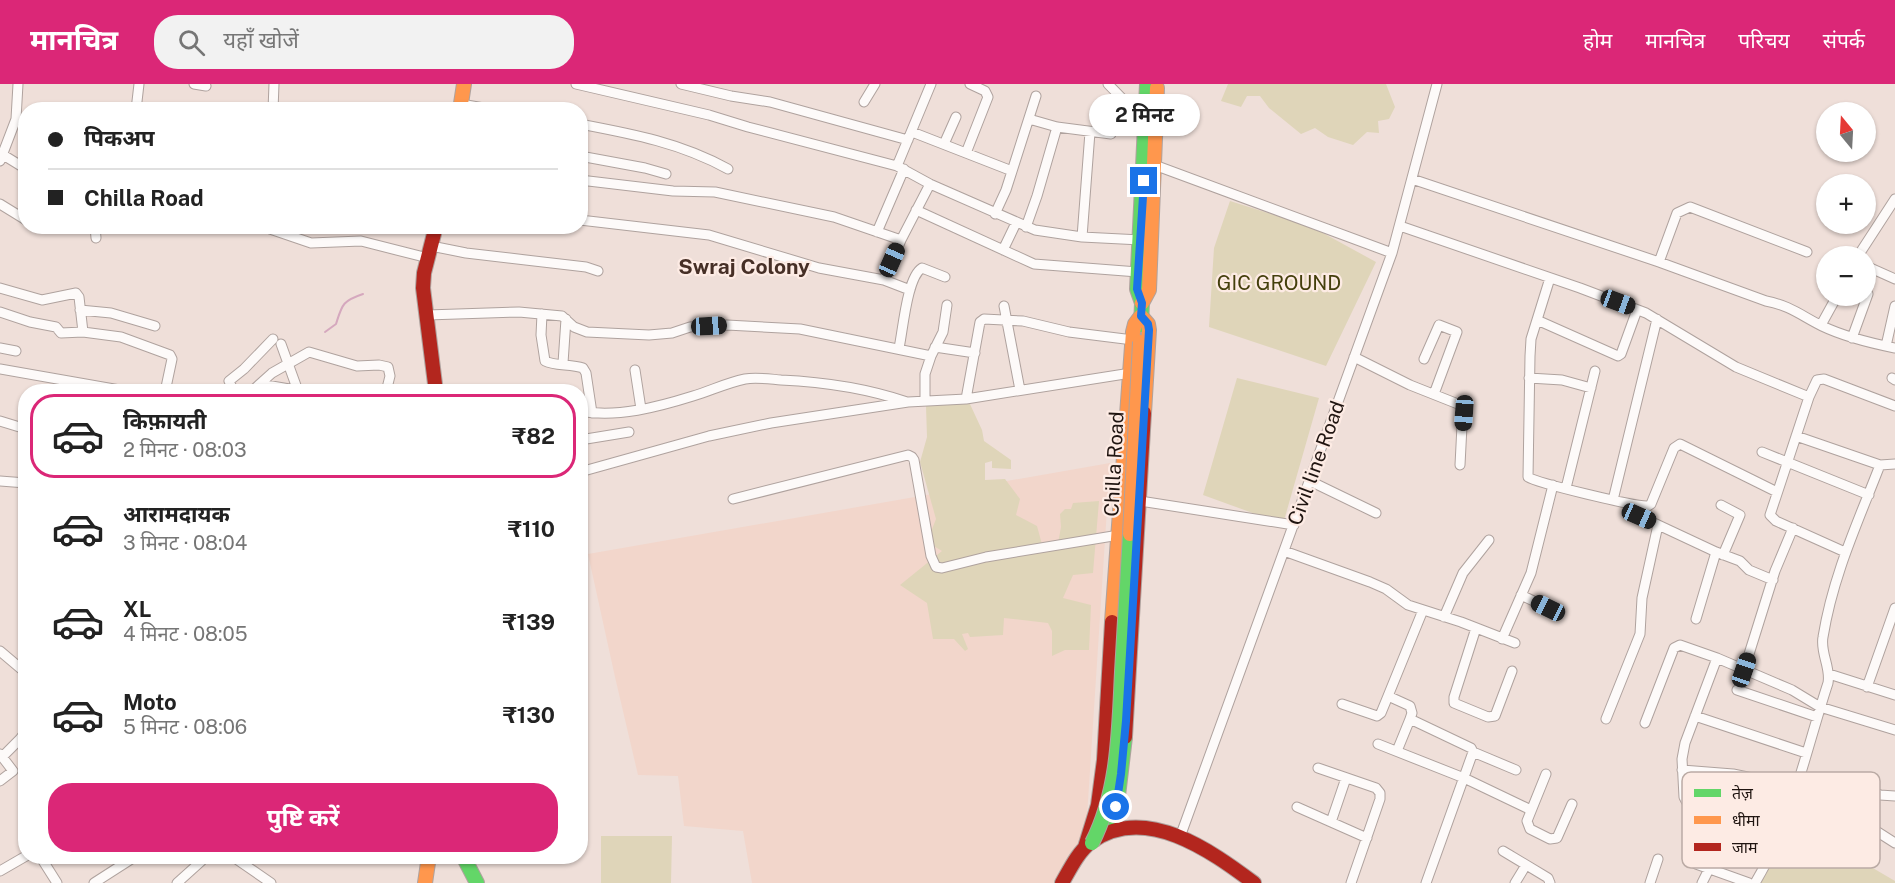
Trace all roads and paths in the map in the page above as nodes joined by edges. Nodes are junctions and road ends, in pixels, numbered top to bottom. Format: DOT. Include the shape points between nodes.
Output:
graph roads {
  1 [pos="18,84"];
  2 [pos="139,84"];
  3 [pos="194,84"];
  4 [pos="274,84"];
  5 [pos="464,84"];
  6 [pos="576,84"];
  7 [pos="681,84"];
  8 [pos="931,84"];
  9 [pos="970,84"];
  10 [pos="1108,84"];
  11 [pos="1147,84"];
  12 [pos="1156,84"];
  13 [pos="1437,84"];
  14 [pos="871,85"];
  15 [pos="206,86"];
  16 [pos="1036,96"];
  17 [pos="20,102"];
  18 [pos="137,102"];
  19 [pos="273,102"];
  20 [pos="462,102"];
  21 [pos="864,102"];
  22 [pos="956,117"];
  23 [pos="1029,119"];
  24 [pos="1146,123"];
  25 [pos="588,125"];
  26 [pos="18,126"];
  27 [pos="1057,127"];
  28 [pos="1090,132"];
  29 [pos="1111,134"];
  30 [pos="910,136"];
  31 [pos="944,144"];
  32 [pos="966,153"];
  33 [pos="1,157"];
  34 [pos="588,157"];
  35 [pos="1149,163"];
  36 [pos="18,166"];
  37 [pos="901,168"];
  38 [pos="728,169"];
  39 [pos="1012,171"];
  40 [pos="666,174"];
  41 [pos="1412,179"];
  42 [pos="588,181"];
  43 [pos="930,184"];
  44 [pos="1895,199"];
  45 [pos="0,204"];
  46 [pos="916,210"];
  47 [pos="995,214"];
  48 [pos="18,215"];
  49 [pos="588,221"];
  50 [pos="1016,222"];
  51 [pos="1400,226"];
  52 [pos="1026,227"];
  53 [pos="878,232"];
  54 [pos="96,234"];
  55 [pos="285,234"];
  56 [pos="434,234"];
  57 [pos="1082,237"];
  58 [pos="96,238"];
  59 [pos="901,240"];
  60 [pos="1141,240"];
  61 [pos="1864,246"];
  62 [pos="1003,250"];
  63 [pos="430,252"];
  64 [pos="1808,252"];
  65 [pos="1392,253"];
  66 [pos="1659,262"];
  67 [pos="1876,270"];
  68 [pos="598,271"];
  69 [pos="1137,272"];
  70 [pos="945,277"];
  71 [pos="1550,278"];
  72 [pos="1895,279"];
  73 [pos="884,280"];
  74 [pos="0,288"];
  75 [pos="910,290"];
  76 [pos="947,305"];
  77 [pos="1004,306"];
  78 [pos="1832,306"];
  79 [pos="1864,306"];
  80 [pos="1895,306"];
  81 [pos="1637,309"];
  82 [pos="80,310"];
  83 [pos="1142,310"];
  84 [pos="0,312"];
  85 [pos="542,314"];
  86 [pos="427,315"];
  87 [pos="566,319"];
  88 [pos="1537,320"];
  89 [pos="1657,320"];
  90 [pos="1006,321"];
  91 [pos="1893,323"];
  92 [pos="1821,325"];
  93 [pos="155,326"];
  94 [pos="83,332"];
  95 [pos="1852,338"];
  96 [pos="1136,341"];
  97 [pos="1890,347"];
  98 [pos="0,348"];
  99 [pos="899,348"];
  100 [pos="16,351"];
  101 [pos="933,351"];
  102 [pos="975,353"];
  103 [pos="1354,357"];
  104 [pos="1424,358"];
  105 [pos="289,363"];
  106 [pos="563,363"];
  107 [pos="0,369"];
  108 [pos="635,370"];
  109 [pos="1595,371"];
  110 [pos="1131,373"];
  111 [pos="1529,378"];
  112 [pos="85,384"];
  113 [pos="167,384"];
  114 [pos="230,384"];
  115 [pos="260,384"];
  116 [pos="296,384"];
  117 [pos="387,384"];
  118 [pos="435,384"];
  119 [pos="587,384"];
  120 [pos="588,388"];
  121 [pos="1591,388"];
  122 [pos="1020,390"];
  123 [pos="1434,394"];
  124 [pos="1809,397"];
  125 [pos="966,399"];
  126 [pos="925,401"];
  127 [pos="908,402"];
  128 [pos="1895,406"];
  129 [pos="641,409"];
  130 [pos="588,412"];
  131 [pos="592,413"];
  132 [pos="0,422"];
  133 [pos="18,427"];
  134 [pos="629,432"];
  135 [pos="1796,435"];
  136 [pos="588,439"];
  137 [pos="1762,452"];
  138 [pos="1789,462"];
  139 [pos="1895,464"];
  140 [pos="1460,465"];
  141 [pos="1880,465"];
  142 [pos="588,470"];
  143 [pos="0,481"];
  144 [pos="1310,481"];
  145 [pos="18,482"];
  146 [pos="1553,485"];
  147 [pos="1566,488"];
  148 [pos="1777,492"];
  149 [pos="1869,495"];
  150 [pos="733,499"];
  151 [pos="1613,500"];
  152 [pos="1140,501"];
  153 [pos="1635,505"];
  154 [pos="1721,505"];
  155 [pos="1377,513"];
  156 [pos="1294,525"];
  157 [pos="1658,525"];
  158 [pos="1793,528"];
  159 [pos="1119,535"];
  160 [pos="1489,540"];
  161 [pos="1284,551"];
  162 [pos="1845,552"];
  163 [pos="1719,553"];
  164 [pos="1773,580"];
  165 [pos="1521,595"];
  166 [pos="1548,608"];
  167 [pos="1895,608"];
  168 [pos="1423,610"];
  169 [pos="1444,617"];
  170 [pos="1696,619"];
  171 [pos="1476,628"];
  172 [pos="1502,639"];
  173 [pos="1515,643"];
  174 [pos="0,651"];
  175 [pos="1718,658"];
  176 [pos="18,666"];
  177 [pos="1744,670"];
  178 [pos="1512,671"];
  179 [pos="1829,674"];
  180 [pos="1868,687"];
  181 [pos="1737,690"];
  182 [pos="1895,695"];
  183 [pos="1388,696"];
  184 [pos="1342,704"];
  185 [pos="1819,712"];
  186 [pos="1695,716"];
  187 [pos="1410,719"];
  188 [pos="1606,719"];
  189 [pos="1645,723"];
  190 [pos="1895,730"];
  191 [pos="18,741"];
  192 [pos="1378,744"];
  193 [pos="1397,751"];
  194 [pos="1473,752"];
  195 [pos="1806,753"];
  196 [pos="1,756"];
  197 [pos="1318,768"];
  198 [pos="1516,770"];
  199 [pos="1682,770"];
  200 [pos="1708,772"];
  201 [pos="1801,772"];
  202 [pos="1546,774"];
  203 [pos="1346,778"];
  204 [pos="1464,778"];
  205 [pos="0,782"];
  206 [pos="1880,795"];
  207 [pos="1895,796"];
  208 [pos="1572,804"];
  209 [pos="1297,807"];
  210 [pos="1531,810"];
  211 [pos="1331,822"];
  212 [pos="1109,832"];
  213 [pos="1880,833"];
  214 [pos="1180,837"];
  215 [pos="1367,838"];
  216 [pos="1895,843"];
  217 [pos="1088,845"];
  218 [pos="1503,851"];
  219 [pos="1658,859"];
  220 [pos="18,861"];
  221 [pos="45,864"];
  222 [pos="124,864"];
  223 [pos="198,864"];
  224 [pos="244,864"];
  225 [pos="428,864"];
  226 [pos="467,864"];
  227 [pos="1526,865"];
  228 [pos="1764,868"];
  229 [pos="1709,869"];
  230 [pos="0,871"];
  231 [pos="57,883"];
  232 [pos="94,883"];
  233 [pos="177,883"];
  234 [pos="272,883"];
  235 [pos="424,883"];
  236 [pos="477,883"];
  237 [pos="1062,883"];
  238 [pos="1068,883"];
  239 [pos="1254,883"];
  240 [pos="1351,883"];
  241 [pos="1426,883"];
  242 [pos="1515,883"];
  243 [pos="1550,883"];
  244 [pos="1650,883"];
  245 [pos="1702,883"];
  246 [pos="1749,883"];
  247 [pos="1755,883"];
  1 -- 17 [label="street"];
  2 -- 18 [label="street"];
  3 -- 15 [label="street"];
  4 -- 19 [label="street"];
  5 -- 20 [label="main road"];
  6 -- 37 [label="street" via="710,115"];
  7 -- 30 [label="street"];
  8 -- 30 [label="street"];
  9 -- 32 [label="street" via="986,91 988,97"];
  10 -- 24 [label="street"];
  11 -- 24 [label="main road, Chilla Road"];
  12 -- 35 [label="main road"];
  13 -- 41 [label="street, Civil line Road"];
  14 -- 21 [label="street"];
  16 -- 23 [label="street"];
  22 -- 31 [label="street"];
  23 -- 27 [label="street"];
  23 -- 39 [label="street"];
  24 -- 35 [label="main road, Chilla Road"];
  25 -- 38 [label="street" via="679,146"];
  26 -- 33 [label="street"];
  27 -- 28 [label="street"];
  27 -- 52 [label="street"];
  28 -- 29 [label="street"];
  28 -- 57 [label="street"];
  30 -- 31 [label="street"];
  30 -- 37 [label="street"];
  31 -- 32 [label="street"];
  32 -- 39 [label="street"];
  33 -- 36 [label="street"];
  34 -- 40 [label="street"];
  35 -- 60 [label="main road, Chilla Road"];
  35 -- 65 [label="street"];
  35 -- 83 [label="main road" via="1149,290"];
  37 -- 43 [label="street"];
  37 -- 53 [label="street"];
  39 -- 47 [label="street"];
  41 -- 51 [label="street, Civil line Road"];
  41 -- 66 [label="street"];
  42 -- 53 [label="street" via="715,192 811,211"];
  43 -- 46 [label="street"];
  43 -- 47 [label="street"];
  44 -- 61 [label="street"];
  45 -- 48 [label="street"];
  46 -- 59 [label="street"];
  46 -- 62 [label="street"];
  47 -- 50 [label="street"];
  49 -- 73 [label="street" via="703,234 842,274"];
  50 -- 52 [label="street"];
  50 -- 62 [label="street"];
  51 -- 65 [label="street, Civil line Road"];
  51 -- 71 [label="street"];
  52 -- 57 [label="street"];
  53 -- 59 [label="street"];
  54 -- 58 [label="street"];
  55 -- 63 [label="street" via="311,243 361,241"];
  56 -- 63 [label="main road"];
  57 -- 60 [label="street"];
  59 -- 73 [label="street"];
  60 -- 69 [label="main road, Chilla Road"];
  62 -- 69 [label="street" via="1034,264"];
  63 -- 68 [label="street"];
  63 -- 86 [label="main road" via="423,288"];
  64 -- 66 [label="street" via="1690,207 1677,213"];
  65 -- 103 [label="street, Civil line Road"];
  66 -- 92 [label="street" via="1789,307"];
  67 -- 72 [label="street"];
  69 -- 83 [label="main road, Chilla Road"];
  70 -- 75 [label="street" via="920,268"];
  71 -- 81 [label="street"];
  71 -- 88 [label="street"];
  73 -- 75 [label="street"];
  74 -- 82 [label="street" via="42,300 76,293"];
  75 -- 99 [label="street"];
  76 -- 101 [label="street" via="943,332"];
  77 -- 90 [label="street"];
  78 -- 92 [label="street"];
  79 -- 95 [label="street"];
  80 -- 91 [label="street"];
  81 -- 88 [label="street" via="1618,356"];
  81 -- 89 [label="street"];
  82 -- 93 [label="street"];
  82 -- 94 [label="street"];
  83 -- 96 [label="main road, Chilla Road"];
  83 -- 152 [label="main road" via="1149,330"];
  84 -- 94 [label="street" via="56,327 61,333"];
  85 -- 86 [label="street" via="496,311"];
  85 -- 87 [label="street"];
  85 -- 106 [label="street" via="545,361"];
  86 -- 118 [label="main road"];
  87 -- 99 [label="street" via="587,332 664,335 690,327 727,325 800,329"];
  87 -- 106 [label="street"];
  88 -- 111 [label="street"];
  89 -- 124 [label="street" via="1736,367"];
  89 -- 151 [label="street"];
  90 -- 96 [label="street"];
  90 -- 102 [label="street" via="981,320"];
  90 -- 122 [label="street"];
  91 -- 97 [label="street"];
  92 -- 95 [label="street"];
  94 -- 113 [label="street" via="121,337 170,355"];
  95 -- 97 [label="street"];
  96 -- 110 [label="main road"];
  96 -- 217 [label="main road, Chilla Road, bridge" via="1118,738 1105,816"];
  98 -- 100 [label="street"];
  99 -- 101 [label="street"];
  101 -- 102 [label="street"];
  101 -- 126 [label="street" via="925,374"];
  102 -- 125 [label="street"];
  103 -- 123 [label="street"];
  103 -- 144 [label="street, Civil line Road"];
  104 -- 123 [label="street" via="1439,325 1457,332"];
  105 -- 114 [label="street" via="277,342 229,381"];
  105 -- 115 [label="street"];
  105 -- 116 [label="street"];
  105 -- 117 [label="street" via="309,352 357,366 384,366 390,370"];
  106 -- 119 [label="street" via="585,370"];
  107 -- 112 [label="street"];
  108 -- 129 [label="street"];
  109 -- 121 [label="street"];
  110 -- 122 [label="street"];
  110 -- 159 [label="main road"];
  111 -- 121 [label="street" via="1562,380"];
  111 -- 146 [label="street" via="1528,477"];
  120 -- 131 [label="street"];
  121 -- 147 [label="street"];
  122 -- 125 [label="street"];
  123 -- 140 [label="street" via="1463,406"];
  124 -- 128 [label="street" via="1817,380 1824,380"];
  124 -- 135 [label="street"];
  125 -- 126 [label="street"];
  126 -- 127 [label="street"];
  127 -- 129 [label="street" via="826,382 753,378"];
  127 -- 142 [label="street" via="760,425"];
  129 -- 131 [label="street"];
  130 -- 131 [label="street"];
  132 -- 133 [label="street"];
  134 -- 136 [label="street"];
  135 -- 138 [label="street"];
  135 -- 141 [label="street"];
  137 -- 138 [label="street"];
  138 -- 148 [label="street"];
  138 -- 149 [label="street"];
  139 -- 141 [label="street"];
  141 -- 149 [label="street"];
  143 -- 145 [label="street"];
  144 -- 155 [label="street"];
  144 -- 156 [label="street, Civil line Road"];
  146 -- 147 [label="street"];
  146 -- 165 [label="street" via="1536,560"];
  147 -- 151 [label="street"];
  148 -- 153 [label="street" via="1680,444 1674,448 1651,504"];
  148 -- 158 [label="street" via="1770,515"];
  149 -- 162 [label="street"];
  150 -- 159 [label="street" via="908,455 914,460 936,567"];
  151 -- 153 [label="street"];
  152 -- 156 [label="street"];
  152 -- 212 [label="main road" via="1125,740"];
  153 -- 157 [label="street" via="1636,514"];
  154 -- 163 [label="street" via="1740,515"];
  156 -- 161 [label="street, Civil line Road"];
  157 -- 163 [label="street"];
  157 -- 188 [label="street" via="1642,598 1640,634"];
  158 -- 162 [label="street"];
  158 -- 164 [label="street"];
  159 -- 217 [label="main road" via="1104,760"];
  160 -- 169 [label="street" via="1463,573"];
  161 -- 168 [label="street" via="1370,582"];
  161 -- 214 [label="street, Civil line Road"];
  162 -- 179 [label="street" via="1823,636"];
  163 -- 164 [label="street"];
  163 -- 170 [label="street"];
  164 -- 177 [label="street"];
  165 -- 166 [label="street"];
  165 -- 172 [label="street"];
  167 -- 180 [label="street"];
  168 -- 169 [label="street"];
  168 -- 183 [label="street"];
  169 -- 171 [label="street"];
  171 -- 172 [label="street"];
  171 -- 178 [label="street" via="1454,703 1488,717 1495,716"];
  172 -- 173 [label="street"];
  174 -- 176 [label="street"];
  175 -- 177 [label="street"];
  175 -- 186 [label="street"];
  175 -- 189 [label="street" via="1676,646"];
  177 -- 185 [label="street" via="1799,693"];
  179 -- 180 [label="street"];
  179 -- 185 [label="street"];
  180 -- 182 [label="street"];
  181 -- 185 [label="street"];
  183 -- 184 [label="street" via="1377,716"];
  183 -- 187 [label="street" via="1410,706"];
  185 -- 190 [label="street"];
  185 -- 195 [label="street"];
  186 -- 195 [label="street"];
  186 -- 199 [label="street" via="1685,743"];
  187 -- 193 [label="street"];
  187 -- 194 [label="street"];
  191 -- 196 [label="street"];
  192 -- 193 [label="street"];
  193 -- 204 [label="street"];
  194 -- 198 [label="street"];
  194 -- 204 [label="street"];
  195 -- 201 [label="street"];
  196 -- 205 [label="street" via="13,771"];
  197 -- 203 [label="street"];
  199 -- 200 [label="street"];
  202 -- 210 [label="street"];
  203 -- 211 [label="street"];
  203 -- 215 [label="street" via="1380,793"];
  204 -- 210 [label="street"];
  204 -- 241 [label="street"];
  206 -- 207 [label="street"];
  208 -- 210 [label="street" via="1554,839 1530,829 1527,821"];
  209 -- 211 [label="street"];
  211 -- 215 [label="street"];
  212 -- 214 [label="main road" via="1140,829"];
  212 -- 217 [label="main road"];
  213 -- 216 [label="street"];
  214 -- 239 [label="main road" via="1209,851"];
  215 -- 240 [label="street"];
  217 -- 237 [label="main road"];
  217 -- 238 [label="main road"];
  218 -- 227 [label="street"];
  219 -- 244 [label="street"];
  220 -- 230 [label="street"];
  221 -- 231 [label="street"];
  222 -- 232 [label="street"];
  223 -- 233 [label="street"];
  224 -- 234 [label="street"];
  225 -- 235 [label="main road"];
  226 -- 236 [label="main road"];
  227 -- 242 [label="street"];
  227 -- 243 [label="street"];
  228 -- 247 [label="street"];
  229 -- 245 [label="street"];
  229 -- 246 [label="street"];
}
